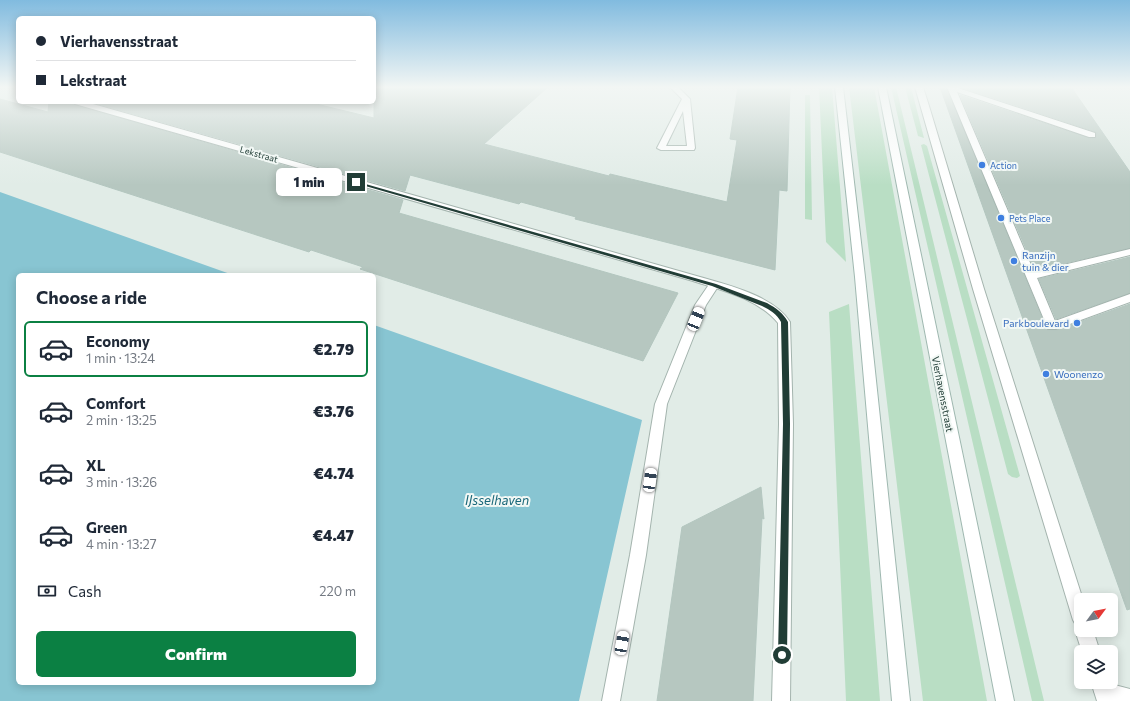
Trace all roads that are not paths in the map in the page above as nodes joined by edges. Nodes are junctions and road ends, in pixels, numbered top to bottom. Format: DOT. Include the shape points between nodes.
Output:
graph roads {
  1 [pos="140,120"];
  2 [pos="676,120"];
  3 [pos="688,120"];
  4 [pos="843,120"];
  5 [pos="889,120"];
  6 [pos="930,120"];
  7 [pos="965,120"];
  8 [pos="1046,120"];
  9 [pos="1092,135"];
  10 [pos="1130,252"];
  11 [pos="1032,276"];
  12 [pos="714,285"];
  13 [pos="1130,298"];
  14 [pos="1074,598"];
  15 [pos="1103,691"];
  16 [pos="1130,698"];
  17 [pos="611,701"];
  18 [pos="782,701"];
  19 [pos="900,701"];
  20 [pos="1005,701"];
  1 -- 12 [label="street, Lekstraat"];
  2 -- 3 [label="street" via="662,148 691,148"];
  4 -- 19 [label="street"];
  5 -- 20 [label="street, Vierhavensstraat"];
  6 -- 14 [label="street" via="959,226"];
  7 -- 11 [label="street"];
  8 -- 9 [label="street"];
  10 -- 11 [label="street"];
  11 -- 13 [label="street" via="1052,326"];
  12 -- 17 [label="street" via="701,305 661,404 638,555"];
  12 -- 18 [label="street, Lekstraat" via="765,304 782,316 784,322 786,424"];
  15 -- 16 [label="street"];
}
